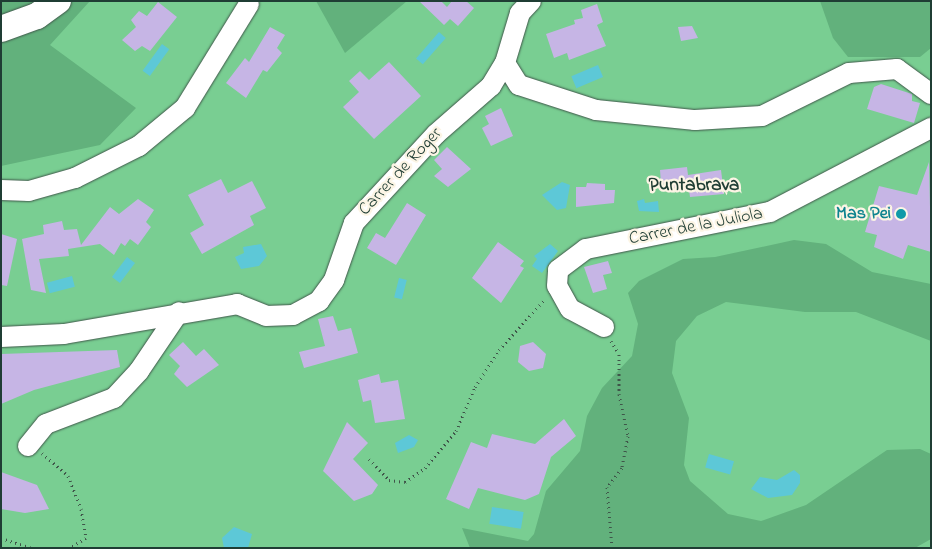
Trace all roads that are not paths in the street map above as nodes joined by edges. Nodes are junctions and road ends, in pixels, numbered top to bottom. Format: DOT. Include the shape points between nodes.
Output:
graph roads {
  1 [pos="58,1"];
  2 [pos="531,1"];
  3 [pos="249,4"];
  4 [pos="1,29"];
  5 [pos="505,63"];
  6 [pos="931,94"];
  7 [pos="931,128"];
  8 [pos="1,190"];
  9 [pos="180,312"];
  10 [pos="604,327"];
  11 [pos="1,336"];
  12 [pos="28,446"];
  1 -- 4 [label="main road" via="37,16"];
  2 -- 5 [label="street, Carrer de Roger" via="520,13"];
  3 -- 8 [label="street" via="185,108 139,146 75,178 29,191"];
  5 -- 6 [label="street" via="519,85 596,110 695,120 762,116 849,73 897,69"];
  5 -- 9 [label="street, Carrer de Roger" via="491,86 436,134 354,223 334,280 319,301 293,315 266,316 237,304"];
  7 -- 10 [label="street, Carrer de la Juliola" via="770,212 586,249 558,270 557,286 570,309"];
  9 -- 11 [label="street, Carrer de Roger" via="64,334"];
  9 -- 12 [label="street" via="139,371 114,398 46,424"];
}
